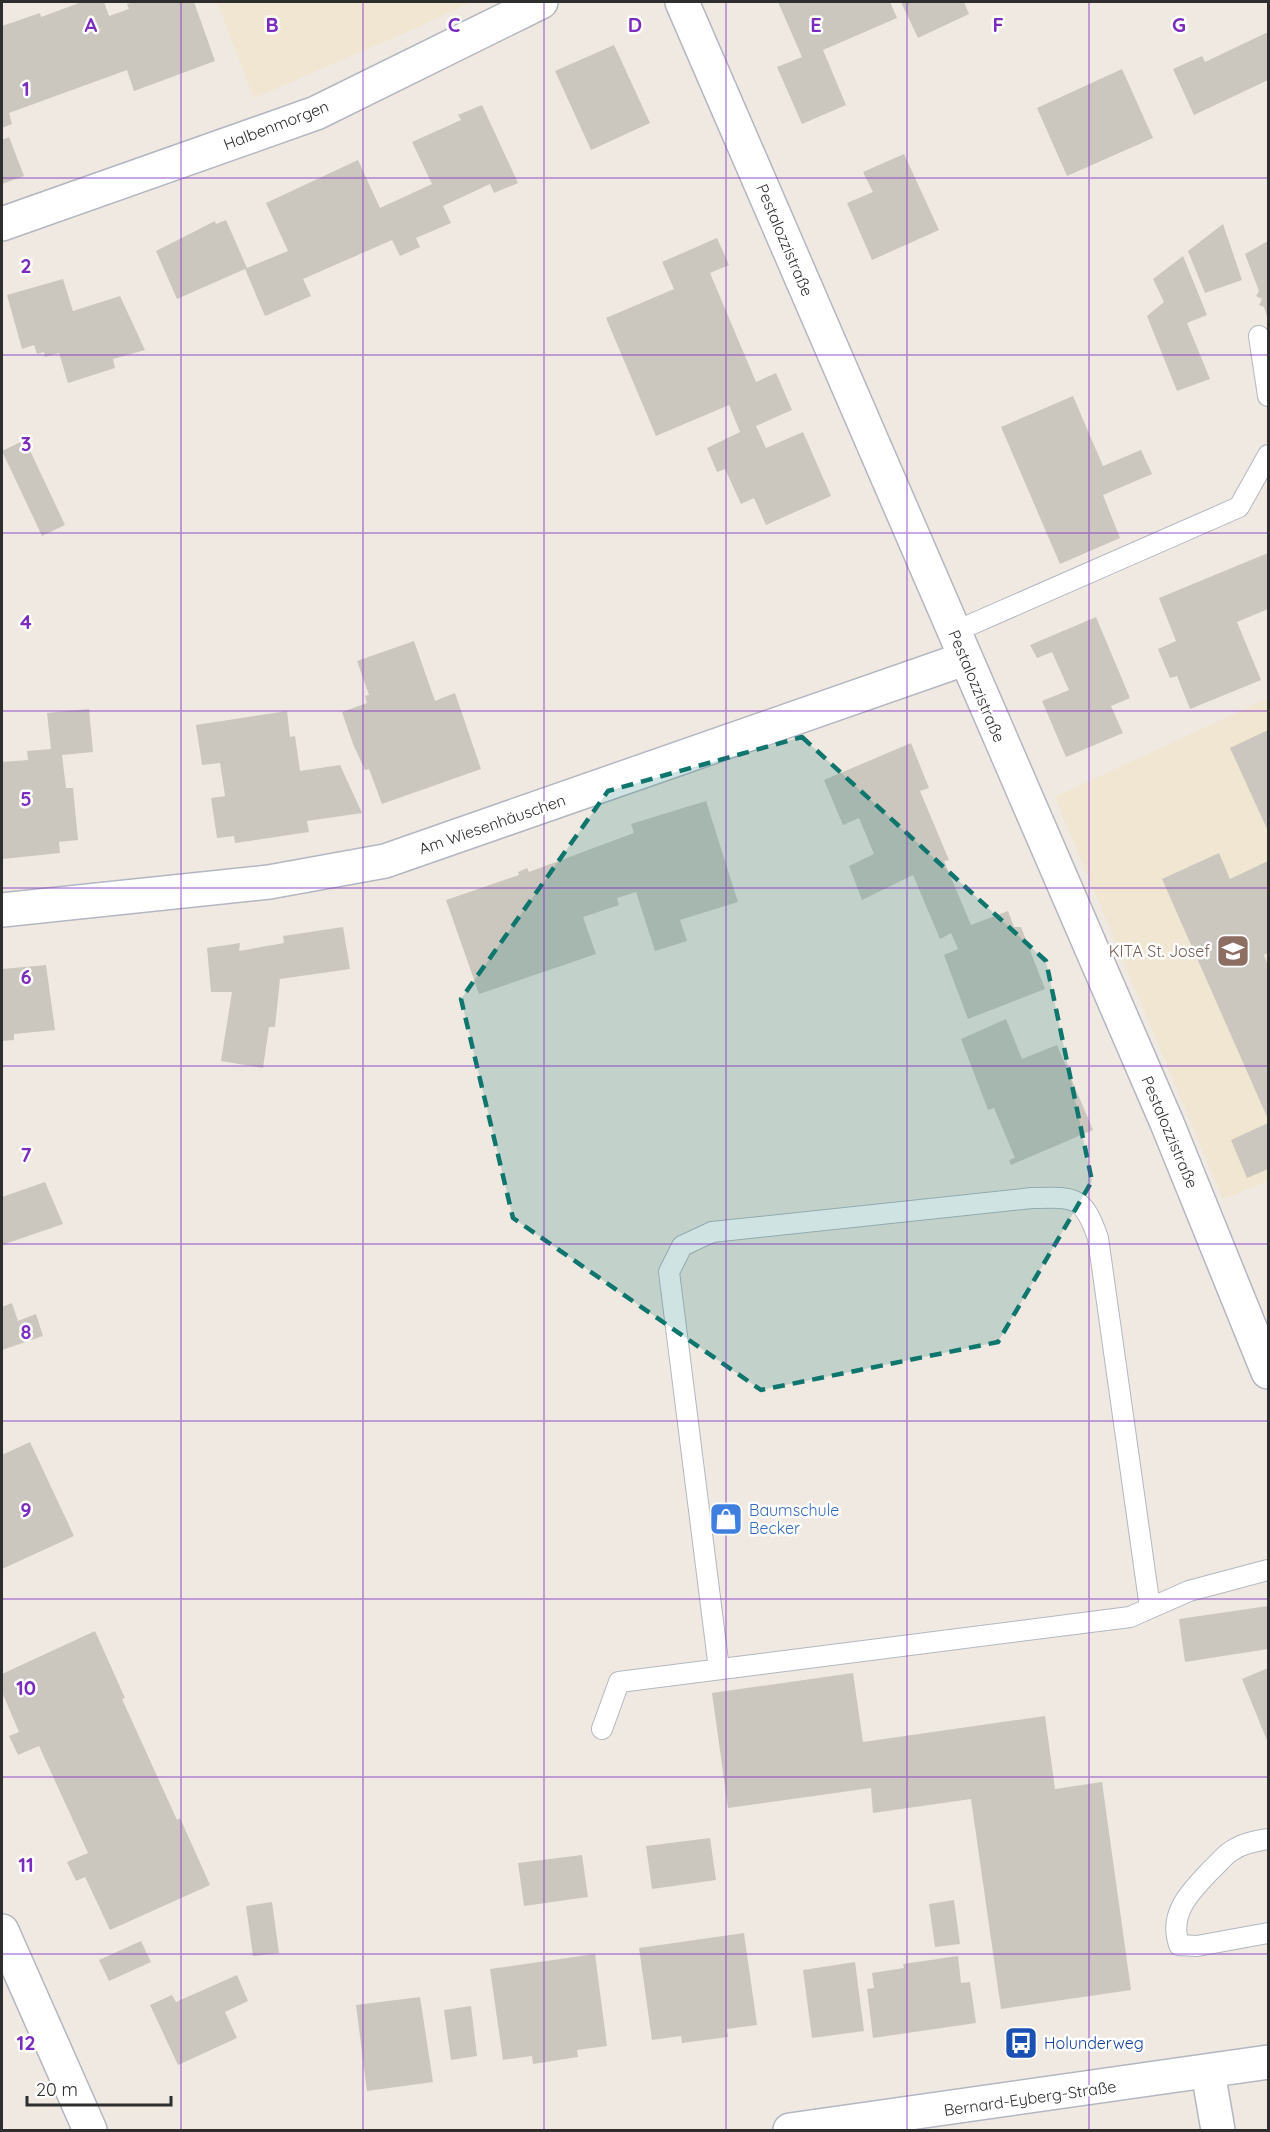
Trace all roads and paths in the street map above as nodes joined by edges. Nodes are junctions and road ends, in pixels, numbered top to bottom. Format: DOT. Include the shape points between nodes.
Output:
graph roads {
  1 [pos="541,2"];
  2 [pos="682,2"];
  3 [pos="2,224"];
  4 [pos="1259,336"];
  5 [pos="1269,396"];
  6 [pos="1269,454"];
  7 [pos="959,645"];
  8 [pos="2,910"];
  9 [pos="1269,1372"];
  10 [pos="1269,1570"];
  11 [pos="1150,1608"];
  12 [pos="719,1669"];
  13 [pos="602,1729"];
  14 [pos="1269,1839"];
  15 [pos="2,1931"];
  16 [pos="1269,1932"];
  17 [pos="1269,2062"];
  18 [pos="1208,2072"];
  19 [pos="90,2130"];
  20 [pos="790,2130"];
  21 [pos="1218,2130"];
  1 -- 3 [label="street, Halbenmorgen" via="316,112"];
  2 -- 7 [label="street, Pestalozzistraße"];
  4 -- 5 [label="lane"];
  6 -- 7 [label="lane" via="1239,507"];
  7 -- 8 [label="street, Am Wiesenhäuschen" via="385,861 269,882"];
  7 -- 9 [label="street, Pestalozzistraße" via="1167,1123"];
  10 -- 11 [label="lane" via="1189,1592"];
  11 -- 12 [label="lane" via="1130,1617"];
  11 -- 12 [label="lane" via="1098,1238 1089,1211 1067,1198 1032,1198 712,1232 682,1246 669,1272"];
  12 -- 13 [label="lane" via="619,1682"];
  14 -- 16 [label="lane" via="1242,1846 1224,1858 1187,1895 1176,1919 1175,1934 1179,1946 1197,1946"];
  15 -- 19 [label="street"];
  17 -- 18 [label="street, Bernard-Eyberg-Straße"];
  18 -- 20 [label="street, Bernard-Eyberg-Straße"];
  18 -- 21 [label="street"];
}
